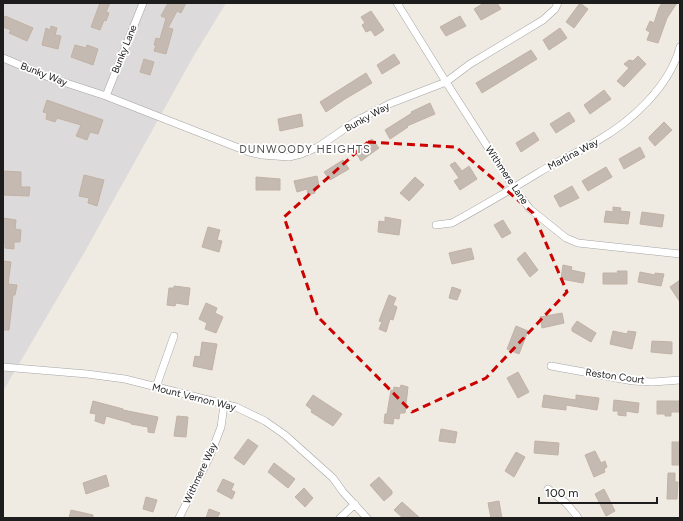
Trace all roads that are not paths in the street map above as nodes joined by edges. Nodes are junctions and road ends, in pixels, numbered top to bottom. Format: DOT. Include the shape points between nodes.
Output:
graph roads {
  1 [pos="143,3"];
  2 [pos="397,3"];
  3 [pos="558,3"];
  4 [pos="680,47"];
  5 [pos="3,58"];
  6 [pos="446,82"];
  7 [pos="106,96"];
  8 [pos="514,188"];
  9 [pos="436,225"];
  10 [pos="680,254"];
  11 [pos="174,336"];
  12 [pos="551,366"];
  13 [pos="3,367"];
  14 [pos="680,380"];
  15 [pos="156,387"];
  16 [pos="224,405"];
  17 [pos="548,489"];
  18 [pos="355,504"];
  19 [pos="179,518"];
  20 [pos="340,518"];
  21 [pos="367,518"];
  22 [pos="578,518"];
  1 -- 7 [label="street, Bunky Lane"];
  2 -- 6 [label="street, Withmere Lane"];
  3 -- 6 [label="street, Bunky Way" via="543,20"];
  4 -- 8 [label="street, Martina Way" via="677,57 657,90 618,128"];
  5 -- 7 [label="street, Bunky Way" via="51,78"];
  6 -- 7 [label="street, Bunky Way" via="389,104 356,121 318,147 289,157 249,152"];
  6 -- 8 [label="street, Withmere Lane"];
  8 -- 9 [label="street, Martina Way" via="452,224"];
  8 -- 10 [label="street, Withmere Lane" via="530,209 566,238 578,243"];
  11 -- 15 [label="street"];
  12 -- 14 [label="street, Reston Court" via="633,381"];
  13 -- 15 [label="street, Mount Vernon Way" via="87,374 125,379"];
  15 -- 16 [label="street, Mount Vernon Way"];
  16 -- 18 [label="street, Mount Vernon Way" via="250,413 285,435 333,478"];
  16 -- 19 [label="street, Withmere Way" via="221,427 210,456"];
  17 -- 22 [label="street" via="566,503"];
  18 -- 20 [label="street"];
  18 -- 21 [label="street, Mount Vernon Way"];
}
